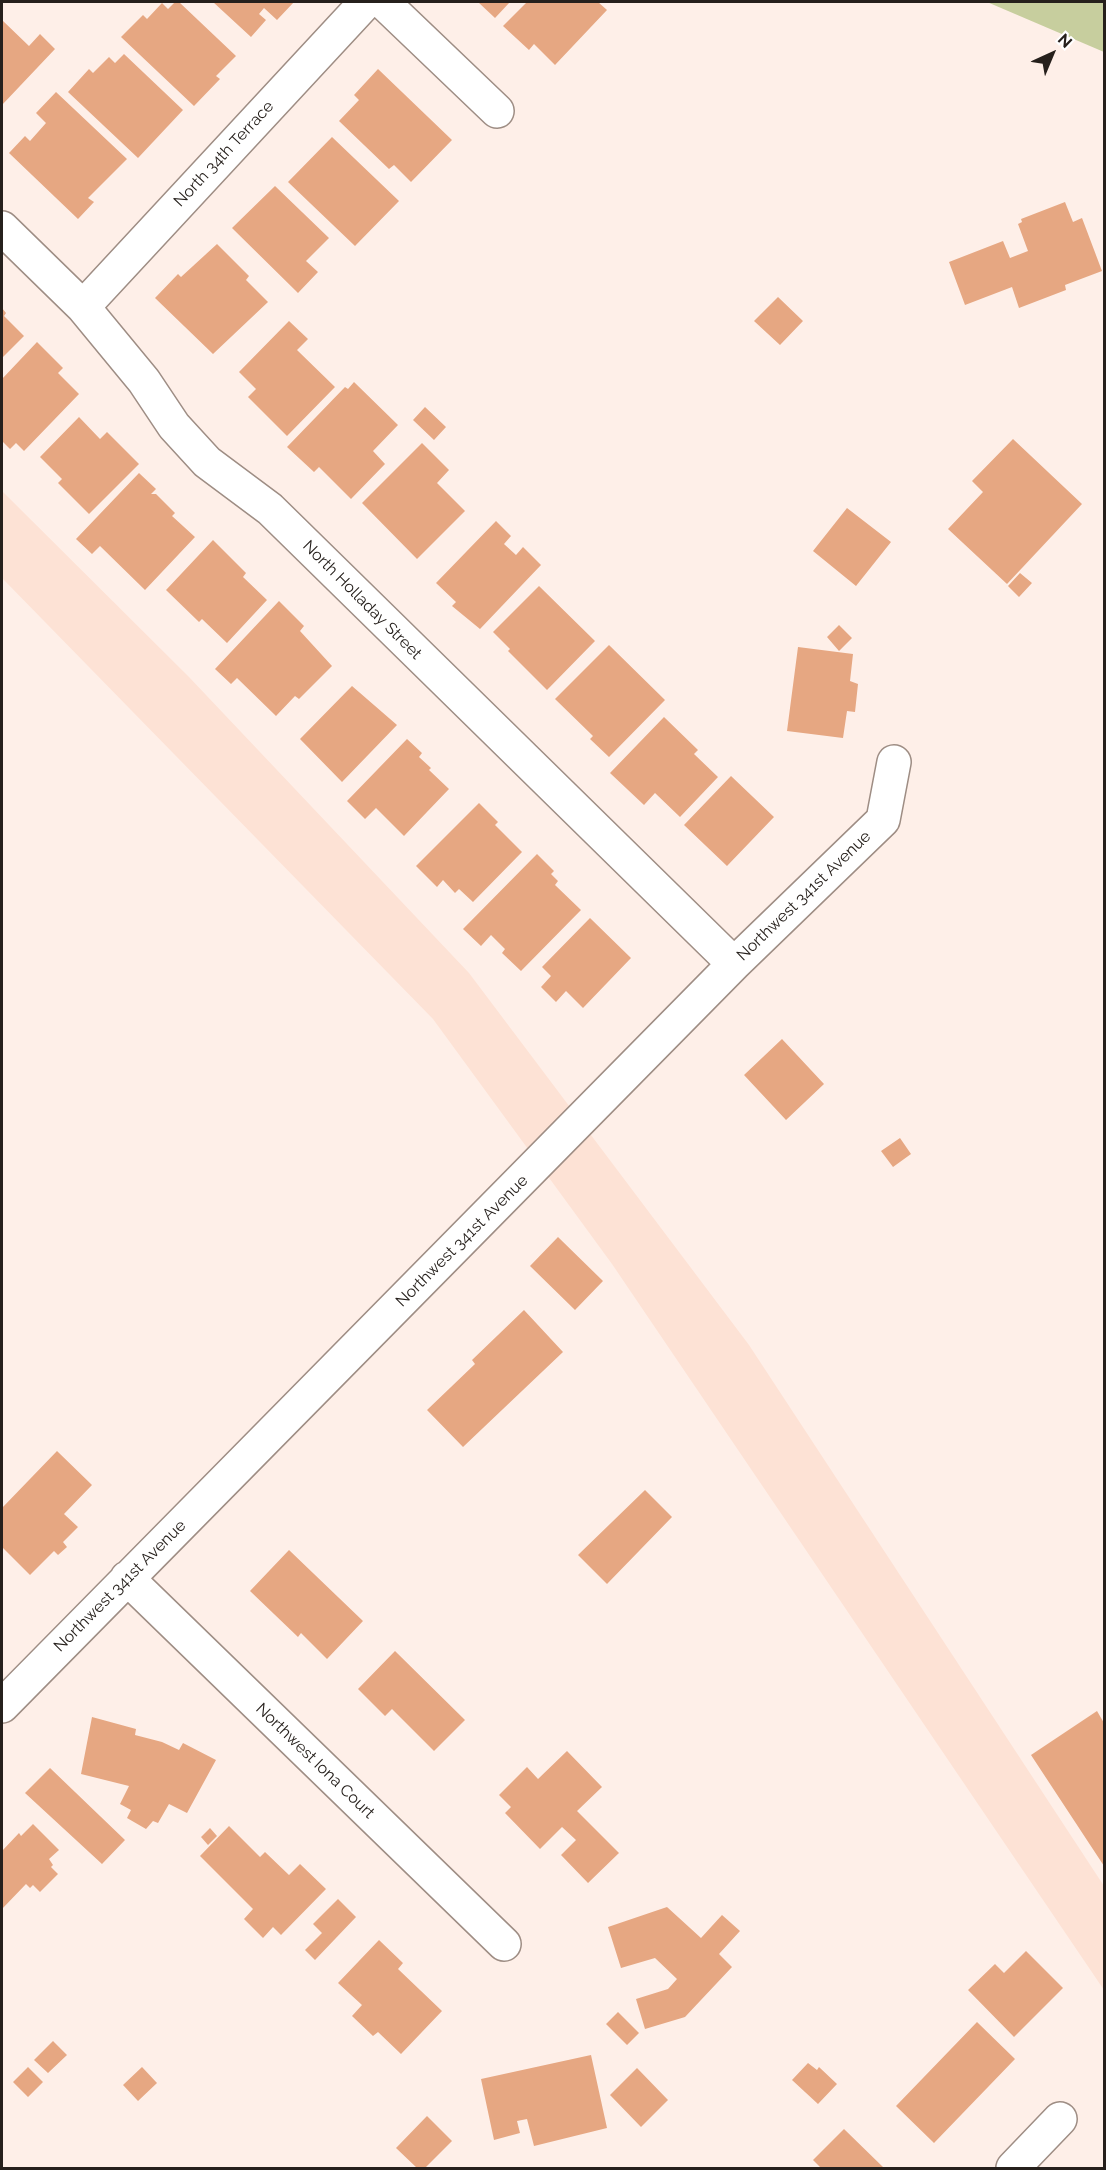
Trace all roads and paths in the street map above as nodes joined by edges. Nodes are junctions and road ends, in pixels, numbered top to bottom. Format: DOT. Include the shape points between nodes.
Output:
graph roads {
  1 [pos="366,2"];
  2 [pos="383,2"];
  3 [pos="497,111"];
  4 [pos="2,228"];
  5 [pos="83,307"];
  6 [pos="894,762"];
  7 [pos="734,964"];
  8 [pos="127,1578"];
  9 [pos="2,1706"];
  10 [pos="504,1944"];
  11 [pos="1060,2119"];
  12 [pos="1013,2169"];
  1 -- 5 [label="street, North 34th Terrace"];
  2 -- 3 [label="street"];
  4 -- 5 [label="street, North Holladay Street"];
  5 -- 7 [label="street, North Holladay Street" via="144,381 174,426 207,462 270,509"];
  6 -- 7 [label="street, Northwest 341st Avenue" via="883,820"];
  7 -- 8 [label="street, Northwest 341st Avenue"];
  8 -- 9 [label="street, Northwest 341st Avenue"];
  8 -- 10 [label="street, Northwest Iona Court"];
  11 -- 12 [label="street"];
}
